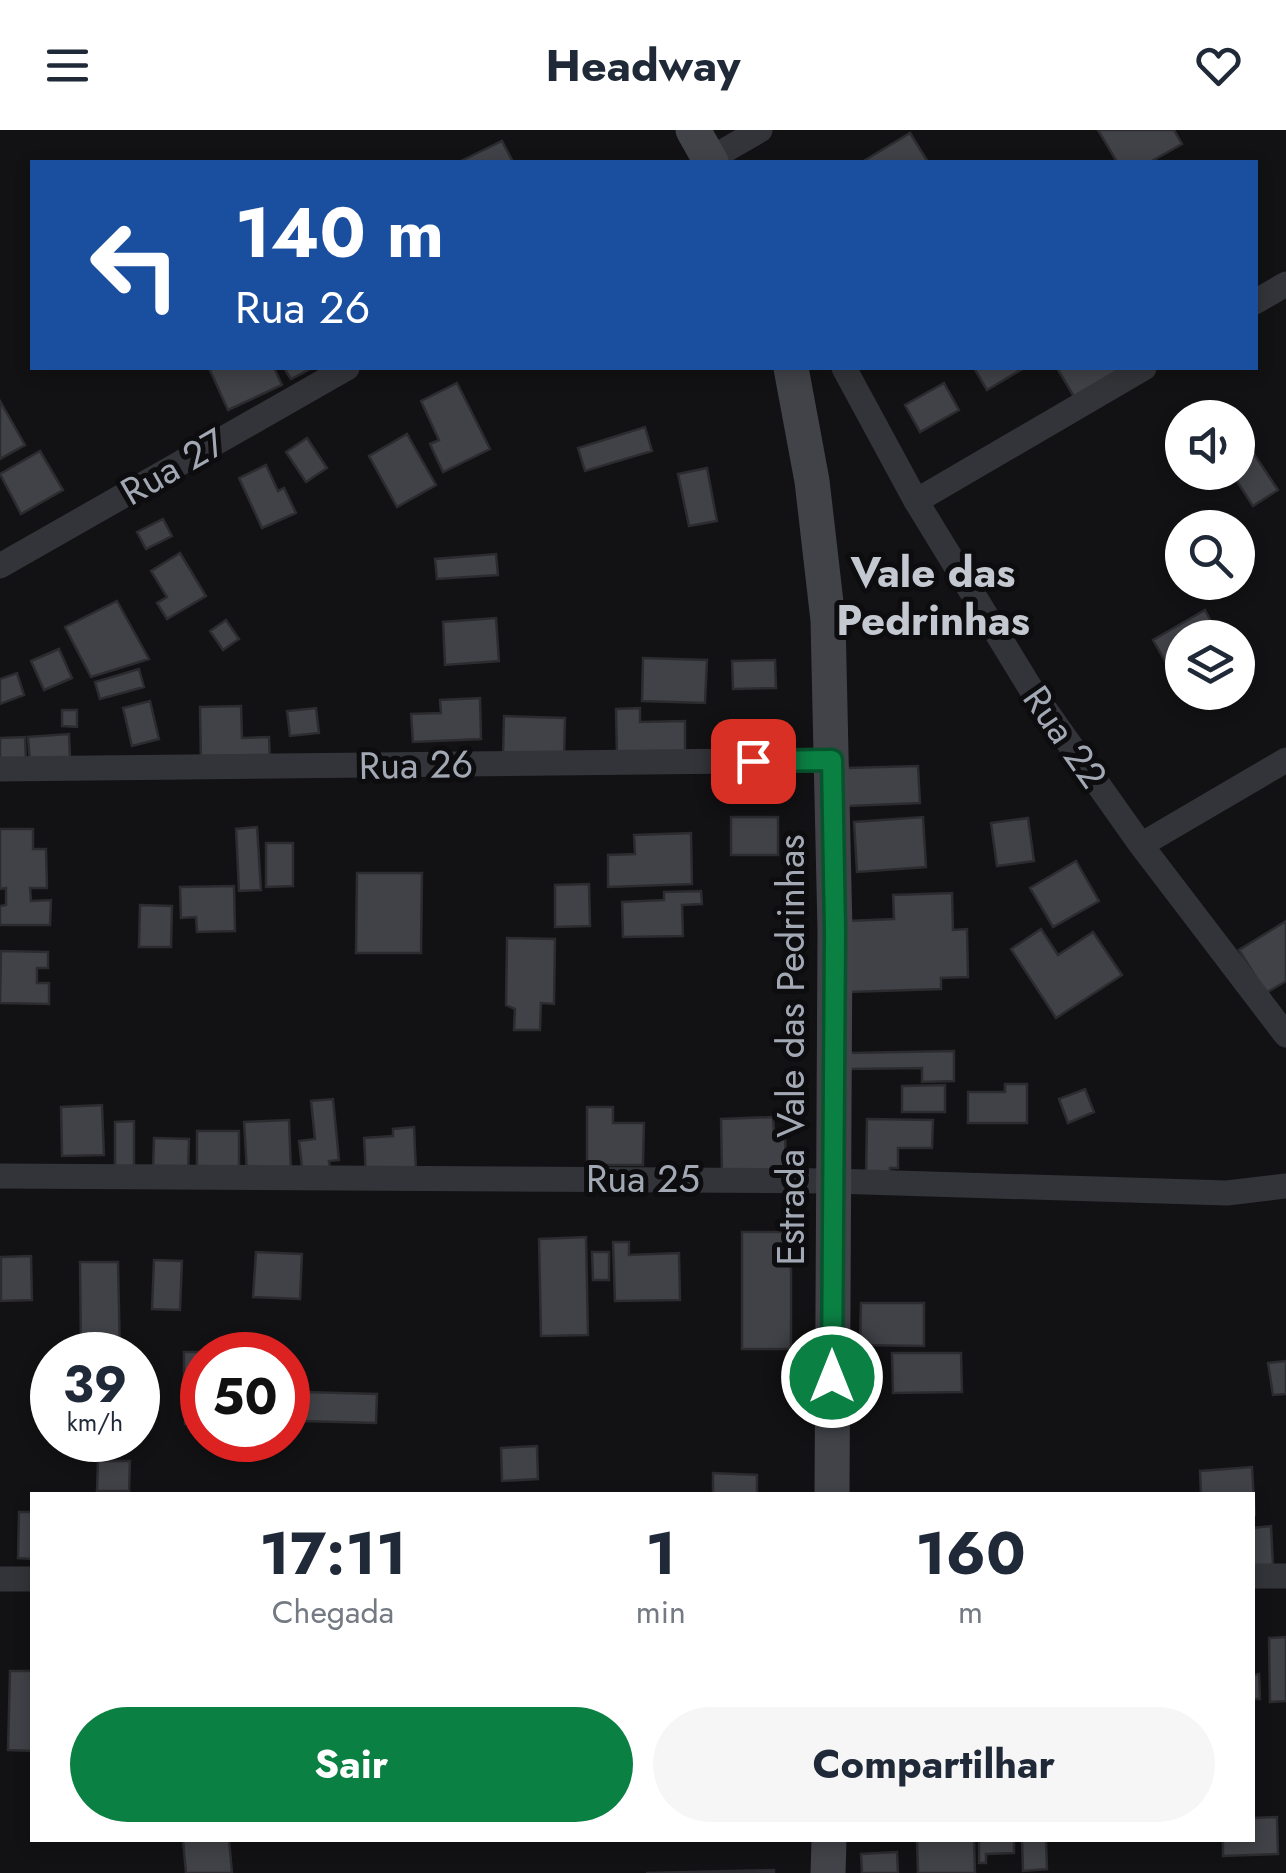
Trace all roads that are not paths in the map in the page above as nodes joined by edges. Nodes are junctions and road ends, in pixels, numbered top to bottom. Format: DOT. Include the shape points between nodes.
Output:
graph roads {
  1 [pos="760,130"];
  2 [pos="705,154"];
  3 [pos="1286,284"];
  4 [pos="1258,300"];
  5 [pos="343,370"];
  6 [pos="791,370"];
  7 [pos="845,370"];
  8 [pos="1141,370"];
  9 [pos="916,501"];
  10 [pos="0,566"];
  11 [pos="832,760"];
  12 [pos="1286,760"];
  13 [pos="0,769"];
  14 [pos="1141,845"];
  15 [pos="1286,1035"];
  16 [pos="0,1176"];
  17 [pos="834,1181"];
  18 [pos="1286,1186"];
  19 [pos="832,1492"];
  20 [pos="1255,1576"];
  21 [pos="1286,1576"];
  22 [pos="0,1578"];
  23 [pos="30,1579"];
  24 [pos="829,1842"];
  25 [pos="828,1873"];
  1 -- 2 [label="street"];
  3 -- 4 [label="street"];
  5 -- 10 [label="street, Rua 27"];
  6 -- 11 [label="main road, Estrada Vale das Pedrinhas" via="828,620"];
  7 -- 9 [label="street, Rua 22"];
  8 -- 9 [label="street"];
  9 -- 14 [label="street, Rua 22" via="1034,694"];
  11 -- 13 [label="street, Rua 26"];
  11 -- 17 [label="main road, Estrada Vale das Pedrinhas"];
  12 -- 14 [label="street"];
  14 -- 15 [label="street, Rua 22"];
  16 -- 17 [label="street, Rua 25"];
  17 -- 18 [label="street, Rua 25" via="1226,1193"];
  17 -- 19 [label="main road, Estrada Vale das Pedrinhas"];
  20 -- 21 [label="street"];
  22 -- 23 [label="street"];
  24 -- 25 [label="main road"];
}
